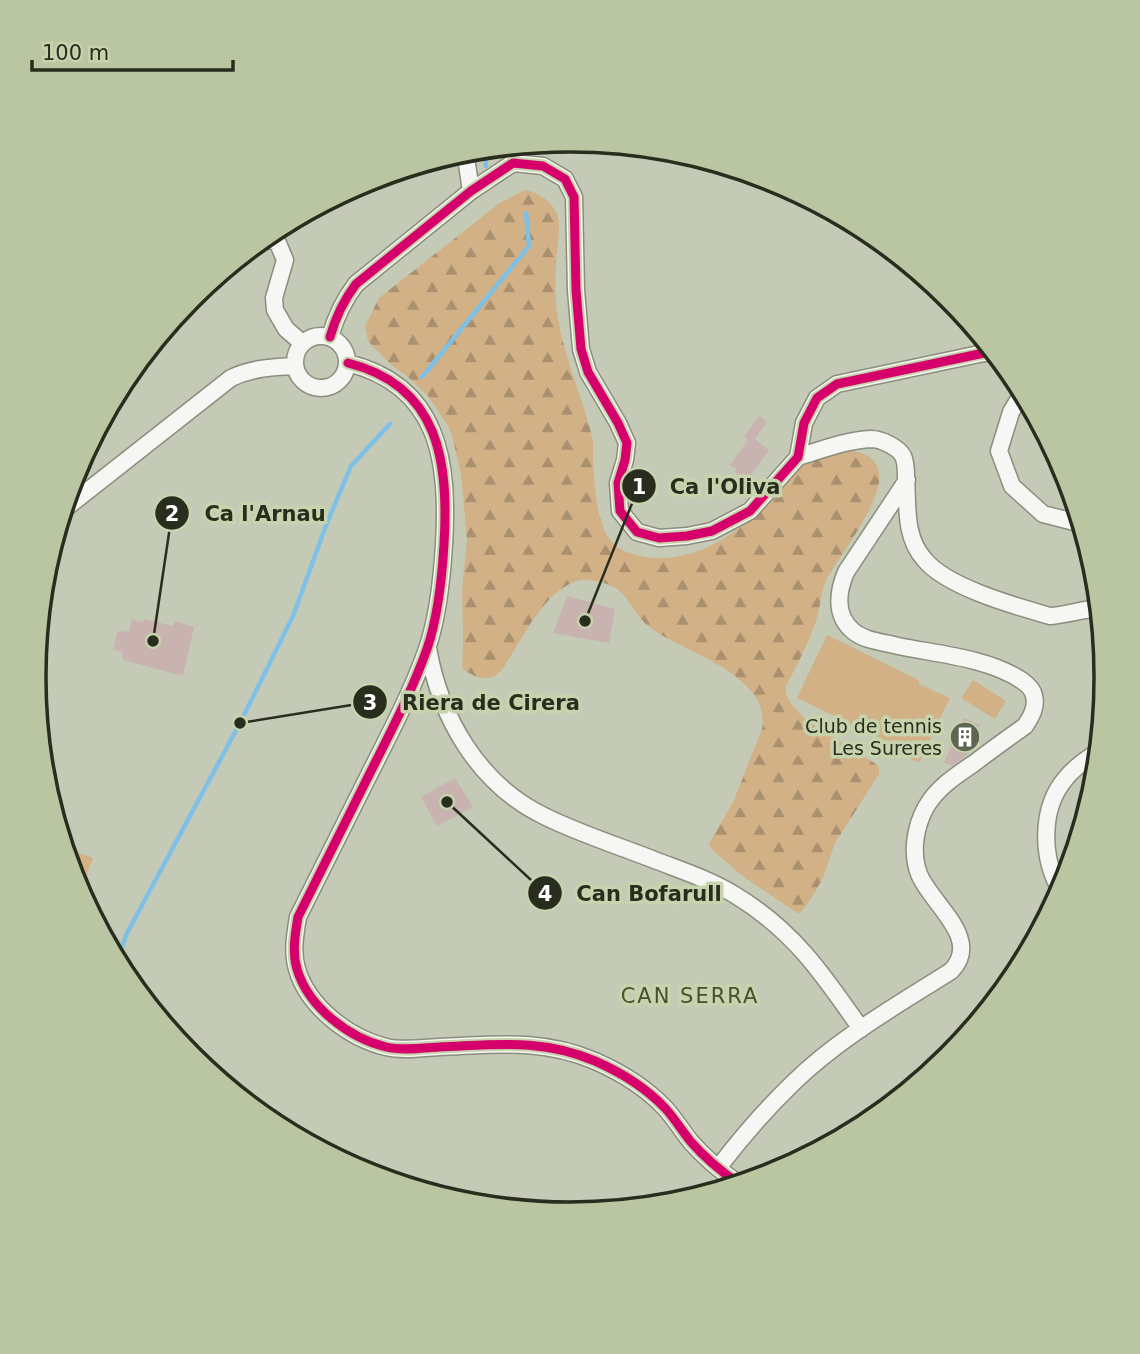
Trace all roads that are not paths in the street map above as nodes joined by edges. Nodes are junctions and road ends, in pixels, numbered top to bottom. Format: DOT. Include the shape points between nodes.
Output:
graph roads {
  1 [pos="467,163"];
  2 [pos="471,191"];
  3 [pos="277,242"];
  4 [pos="330,337"];
  5 [pos="302,343"];
  6 [pos="982,353"];
  7 [pos="348,363"];
  8 [pos="295,366"];
  9 [pos="1016,403"];
  10 [pos="798,457"];
  11 [pos="906,480"];
  12 [pos="76,500"];
  13 [pos="1071,521"];
  14 [pos="1090,610"];
  15 [pos="428,648"];
  16 [pos="1087,759"];
  17 [pos="1054,879"];
  18 [pos="861,1029"];
  19 [pos="718,1168"];
  20 [pos="729,1177"];
  1 -- 2 [label="street"];
  2 -- 4 [label="street" via="356,284 336,315"];
  2 -- 10 [label="street" via="513,163 543,166 565,179 574,197 582,349 588,372 627,443 618,483 620,511 637,532 659,538 712,531 750,511"];
  3 -- 5 [label="street" via="285,260 275,310 286,329"];
  4 -- 5 [label="street" via="314,336"];
  4 -- 7 [label="street" via="343,346"];
  5 -- 8 [label="street"];
  6 -- 10 [label="street" via="837,384 817,398 804,423"];
  7 -- 8 [label="street" via="340,381 322,388 302,380"];
  7 -- 15 [label="street" via="379,373 403,391 415,402 436,440 443,467 445,525 441,585"];
  8 -- 12 [label="street" via="252,370 231,378"];
  9 -- 13 [label="street" via="999,451 1012,486 1043,514"];
  10 -- 11 [label="street" via="873,439 896,448 905,458"];
  11 -- 14 [label="street" via="910,535 933,570 969,588 1050,616"];
  11 -- 18 [label="street" via="840,586 840,613 846,624 871,640 1000,669 1032,690 1035,707 1025,726 941,787 918,825 915,857 919,875 958,935 958,964"];
  15 -- 18 [label="street" via="438,688 460,737 503,789 541,815 707,880 752,906 807,954"];
  15 -- 19 [label="street" via="404,706 298,917 295,956 304,986 340,1024 387,1047 520,1044 564,1050 598,1062 648,1093"];
  16 -- 17 [label="street" via="1063,780 1052,801 1046,840"];
  18 -- 19 [label="street" via="793,1082"];
  19 -- 20 [label="street"];
}
